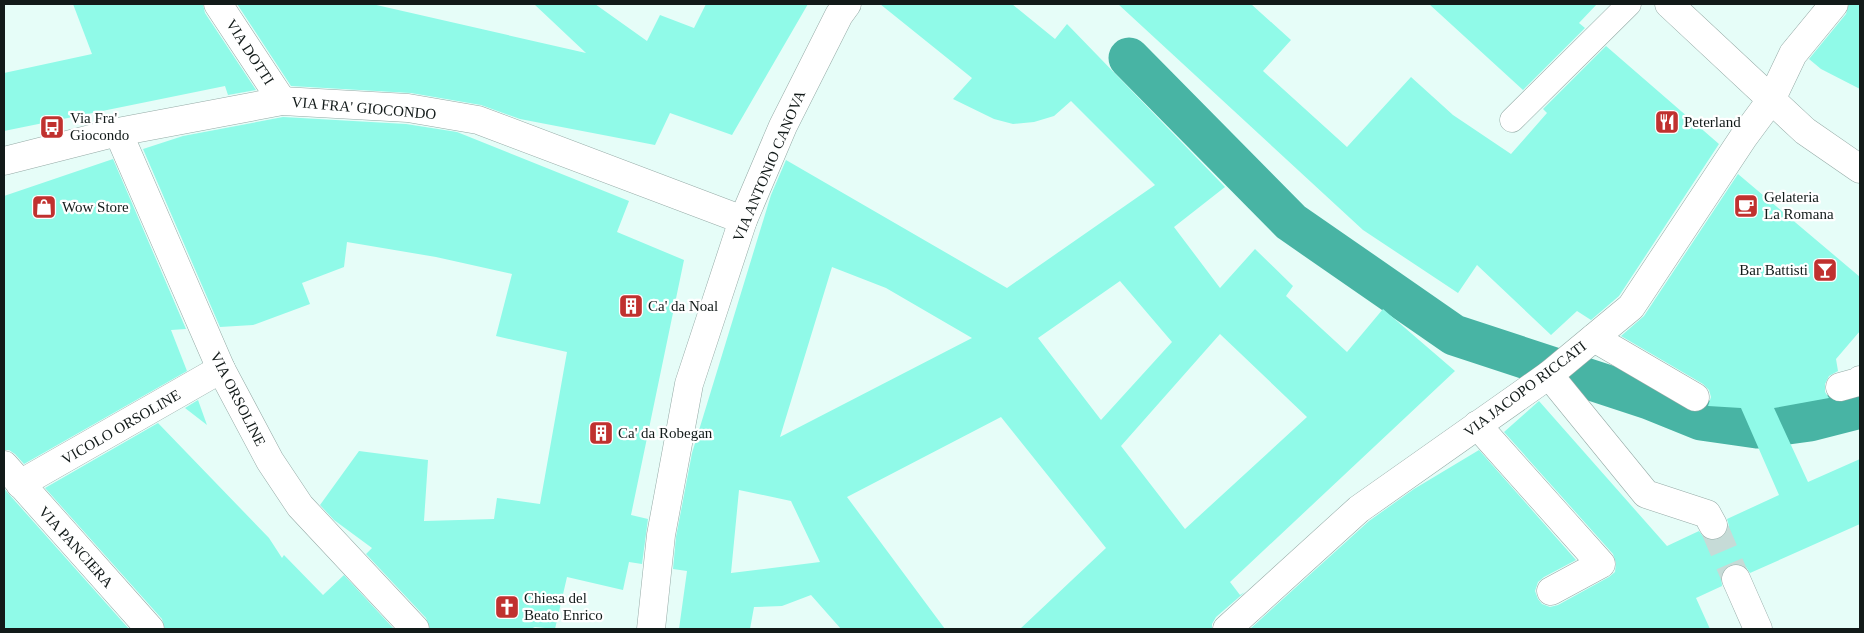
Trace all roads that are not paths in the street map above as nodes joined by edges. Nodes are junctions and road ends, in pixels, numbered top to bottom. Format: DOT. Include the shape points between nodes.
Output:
graph roads {
  1 [pos="218,4"];
  2 [pos="847,4"];
  3 [pos="1629,4"];
  4 [pos="1669,4"];
  5 [pos="1834,4"];
  6 [pos="1771,100"];
  7 [pos="282,101"];
  8 [pos="1512,120"];
  9 [pos="118,132"];
  10 [pos="4,161"];
  11 [pos="1860,169"];
  12 [pos="743,220"];
  13 [pos="1594,338"];
  14 [pos="222,369"];
  15 [pos="1549,374"];
  16 [pos="1695,397"];
  17 [pos="1477,425"];
  18 [pos="12,474"];
  19 [pos="1713,525"];
  20 [pos="1736,579"];
  21 [pos="1551,591"];
  22 [pos="150,629"];
  23 [pos="415,629"];
  24 [pos="650,629"];
  25 [pos="1227,629"];
  26 [pos="1758,629"];
  1 -- 7 [label="street, VIA DOTTI"];
  2 -- 12 [label="street, VIA ANTONIO CANOVA" via="783,126"];
  3 -- 8 [label="lane"];
  4 -- 6 [label="street"];
  5 -- 6 [label="street, VIA JACOPO RICCATI" via="1793,54"];
  6 -- 11 [label="street" via="1805,130"];
  6 -- 13 [label="street, VIA JACOPO RICCATI" via="1742,138 1631,307"];
  7 -- 9 [label="street, VIA FRA' GIOCONDO"];
  7 -- 12 [label="street, VIA FRA' GIOCONDO" via="408,108 478,120"];
  9 -- 10 [label="street, VIA FRA' GIOCONDO"];
  9 -- 14 [label="street, VIA ORSOLINE"];
  12 -- 24 [label="street, VIA ANTONIO CANOVA" via="689,384 661,535"];
  13 -- 15 [label="street, VIA JACOPO RICCATI"];
  13 -- 16 [label="street"];
  14 -- 18 [label="street, VICOLO ORSOLINE"];
  14 -- 23 [label="street, VIA ORSOLINE" via="270,461 300,506"];
  15 -- 17 [label="street, VIA JACOPO RICCATI"];
  15 -- 19 [label="street" via="1646,494 1707,514"];
  17 -- 21 [label="street" via="1601,564"];
  17 -- 25 [label="street, VIA JACOPO RICCATI" via="1359,509"];
  18 -- 22 [label="street, VIA PANCIERA"];
  20 -- 26 [label="street"];
}
